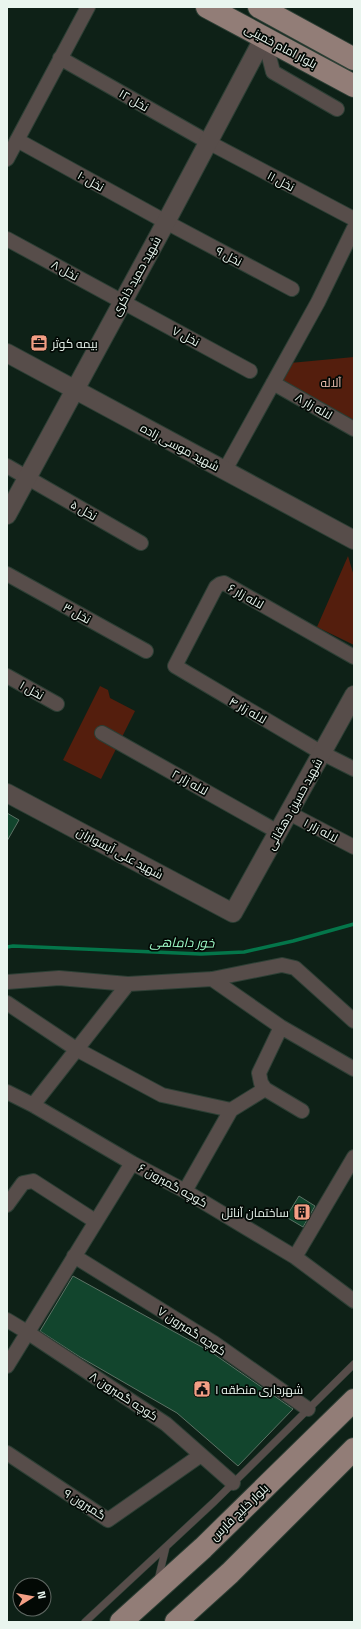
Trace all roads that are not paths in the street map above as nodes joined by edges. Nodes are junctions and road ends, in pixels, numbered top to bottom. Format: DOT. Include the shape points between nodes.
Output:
graph roads {
  1 [pos="88,7"];
  2 [pos="207,7"];
  3 [pos="259,7"];
  4 [pos="264,37"];
  5 [pos="60,58"];
  6 [pos="354,60"];
  7 [pos="354,86"];
  8 [pos="337,109"];
  9 [pos="17,140"];
  10 [pos="208,142"];
  11 [pos="7,159"];
  12 [pos="354,220"];
  13 [pos="166,222"];
  14 [pos="354,228"];
  15 [pos="7,239"];
  16 [pos="292,289"];
  17 [pos="122,302"];
  18 [pos="7,353"];
  19 [pos="250,371"];
  20 [pos="273,383"];
  21 [pos="75,390"];
  22 [pos="354,429"];
  23 [pos="7,466"];
  24 [pos="225,470"];
  25 [pos="28,477"];
  26 [pos="7,515"];
  27 [pos="354,540"];
  28 [pos="141,544"];
  29 [pos="7,574"];
  30 [pos="146,651"];
  31 [pos="354,657"];
  32 [pos="175,666"];
  33 [pos="7,676"];
  34 [pos="354,697"];
  35 [pos="57,704"];
  36 [pos="102,733"];
  37 [pos="322,753"];
  38 [pos="354,769"];
  39 [pos="7,793"];
  40 [pos="289,813"];
  41 [pos="278,832"];
  42 [pos="354,847"];
  43 [pos="233,912"];
  44 [pos="212,980"];
  45 [pos="7,982"];
  46 [pos="128,984"];
  47 [pos="7,1003"];
  48 [pos="354,1022"];
  49 [pos="281,1027"];
  50 [pos="76,1049"];
  51 [pos="354,1069"];
  52 [pos="265,1089"];
  53 [pos="7,1092"];
  54 [pos="33,1105"];
  55 [pos="230,1110"];
  56 [pos="302,1111"];
  57 [pos="354,1157"];
  58 [pos="132,1163"];
  59 [pos="185,1191"];
  60 [pos="7,1205"];
  61 [pos="95,1221"];
  62 [pos="74,1256"];
  63 [pos="295,1257"];
  64 [pos="354,1301"];
  65 [pos="7,1320"];
  66 [pos="27,1332"];
  67 [pos="354,1364"];
  68 [pos="7,1366"];
  69 [pos="354,1370"];
  70 [pos="346,1372"];
  71 [pos="354,1400"];
  72 [pos="308,1409"];
  73 [pos="354,1449"];
  74 [pos="7,1454"];
  75 [pos="201,1455"];
  76 [pos="233,1483"];
  77 [pos="166,1547"];
  78 [pos="156,1590"];
  79 [pos="85,1622"];
  80 [pos="121,1622"];
  81 [pos="176,1622"];
  1 -- 5 [label="street"];
  2 -- 4 [label="main road, بلوار امام خمینی"];
  3 -- 6 [label="main road, بلوار امام خمینی"];
  4 -- 7 [label="main road, بلوار امام خمینی"];
  4 -- 8 [label="street" via="273,72"];
  4 -- 10 [label="street, شهید حمید ذاکری"];
  5 -- 9 [label="street"];
  5 -- 10 [label="street, نخل ۱۲"];
  9 -- 11 [label="street"];
  9 -- 13 [label="street, نخل ۱۰"];
  10 -- 12 [label="street, نخل ۱۱"];
  10 -- 13 [label="street, شهید حمید ذاکری"];
  13 -- 16 [label="street, نخل ۹"];
  13 -- 17 [label="street, شهید حمید ذاکری"];
  14 -- 20 [label="street" via="318,302"];
  15 -- 17 [label="street, نخل ۸"];
  17 -- 19 [label="street, نخل ۷"];
  17 -- 21 [label="street, شهید حمید ذاکری"];
  18 -- 21 [label="street, شهید موسی زاده"];
  20 -- 22 [label="street, لاله زار ۸"];
  20 -- 24 [label="street"];
  21 -- 24 [label="street, شهید موسی زاده"];
  21 -- 25 [label="street, شهید حمید ذاکری"];
  23 -- 25 [label="street, نخل ۵"];
  24 -- 27 [label="street, شهید موسی زاده"];
  25 -- 26 [label="street, شهید حمید ذاکری"];
  25 -- 28 [label="street, نخل ۵"];
  29 -- 30 [label="street, نخل ۳"];
  31 -- 32 [label="street, لاله زار ۶" via="220,584 216,587"];
  32 -- 37 [label="street, لاله زار ۴"];
  33 -- 35 [label="street, نخل ۱"];
  34 -- 37 [label="street, شهید حسین دهقانی"];
  36 -- 41 [label="street, لاله زار ۲"];
  37 -- 38 [label="street, لاله زار ۴"];
  37 -- 40 [label="street, شهید حسین دهقانی"];
  39 -- 43 [label="street, شهید علی آبسواران"];
  40 -- 41 [label="street, شهید حسین دهقانی"];
  40 -- 42 [label="street, لاله زار ۱"];
  41 -- 43 [label="street, شهید حسین دهقانی"];
  44 -- 46 [label="street"];
  44 -- 48 [label="street" via="282,965 295,968"];
  44 -- 49 [label="street"];
  45 -- 46 [label="street" via="59,978"];
  46 -- 50 [label="street"];
  47 -- 50 [label="street"];
  49 -- 51 [label="street"];
  49 -- 52 [label="street" via="259,1073"];
  50 -- 54 [label="street"];
  50 -- 55 [label="street" via="162,1095"];
  52 -- 55 [label="street"];
  52 -- 56 [label="street"];
  53 -- 54 [label="street, کوچه گمبرون ۶"];
  54 -- 58 [label="street, کوچه گمبرون ۶"];
  55 -- 59 [label="street"];
  57 -- 63 [label="street"];
  58 -- 59 [label="street, کوچه گمبرون ۶"];
  58 -- 61 [label="street"];
  59 -- 63 [label="street, کوچه گمبرون ۶"];
  60 -- 61 [label="street" via="23,1183 33,1181"];
  61 -- 62 [label="street"];
  62 -- 66 [label="street"];
  62 -- 72 [label="street, کوچه گمبرون ۷" via="214,1343"];
  63 -- 64 [label="street, کوچه گمبرون ۶"];
  65 -- 66 [label="street, کوچه گمبرون ۸"];
  66 -- 68 [label="street"];
  66 -- 75 [label="street, کوچه گمبرون ۸" via="166,1424"];
  67 -- 70 [label="lane"];
  69 -- 70 [label="lane"];
  70 -- 72 [label="lane"];
  71 -- 78 [label="main road, بلوار خلیج فارس" via="203,1548"];
  72 -- 76 [label="lane"];
  73 -- 81 [label="main road" via="230,1573"];
  74 -- 75 [label="street, گمبرون ۹" via="108,1520"];
  75 -- 76 [label="street, کوچه گمبرون ۸"];
  76 -- 77 [label="lane"];
  77 -- 78 [label="lane"];
  77 -- 79 [label="lane"];
  78 -- 80 [label="main road, بلوار خلیج فارس"];
}
